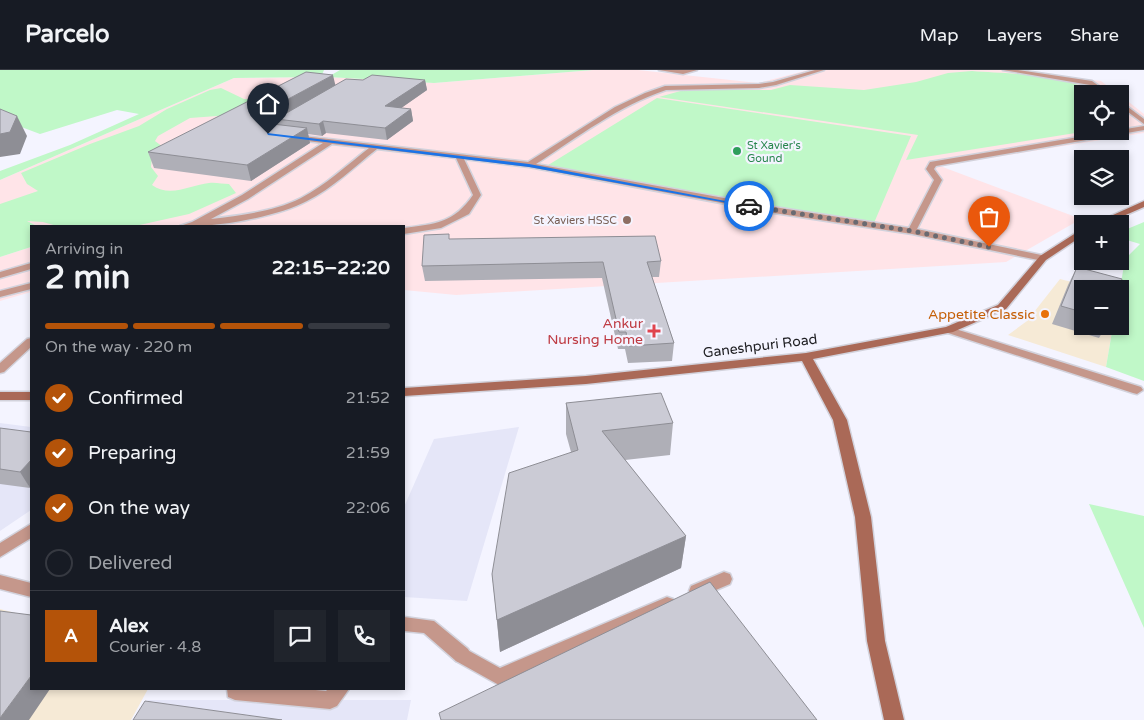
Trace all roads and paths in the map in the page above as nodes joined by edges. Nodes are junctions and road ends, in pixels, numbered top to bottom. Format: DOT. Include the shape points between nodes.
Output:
graph roads {
  1 [pos="662,70"];
  2 [pos="694,70"];
  3 [pos="821,70"];
  4 [pos="1006,70"];
  5 [pos="1095,85"];
  6 [pos="1129,110"];
  7 [pos="1144,122"];
  8 [pos="1144,128"];
  9 [pos="286,136"];
  10 [pos="329,142"];
  11 [pos="376,146"];
  12 [pos="459,156"];
  13 [pos="529,165"];
  14 [pos="1144,204"];
  15 [pos="1118,215"];
  16 [pos="195,224"];
  17 [pos="190,225"];
  18 [pos="405,231"];
  19 [pos="912,231"];
  20 [pos="1074,237"];
  21 [pos="1043,258"];
  22 [pos="30,266"];
  23 [pos="0,275"];
  24 [pos="30,286"];
  25 [pos="0,294"];
  26 [pos="949,330"];
  27 [pos="30,342"];
  28 [pos="806,357"];
  29 [pos="0,369"];
  30 [pos="1137,390"];
  31 [pos="405,392"];
  32 [pos="0,396"];
  33 [pos="30,396"];
  34 [pos="30,531"];
  35 [pos="0,551"];
  36 [pos="724,579"];
  37 [pos="0,582"];
  38 [pos="30,590"];
  39 [pos="405,624"];
  40 [pos="339,690"];
  41 [pos="235,691"];
  42 [pos="894,720"];
  1 -- 2 [label="street"];
  3 -- 13 [label="street" via="759,86 665,88 617,108"];
  4 -- 5 [label="street"];
  6 -- 7 [label="street"];
  8 -- 19 [label="street" via="933,164 930,169 938,180"];
  9 -- 10 [label="street"];
  10 -- 11 [label="street"];
  10 -- 16 [label="street" via="245,197"];
  11 -- 12 [label="street"];
  11 -- 16 [label="street" via="315,193 294,205 267,214"];
  12 -- 13 [label="street"];
  12 -- 18 [label="street" via="477,196 466,212 438,226"];
  13 -- 19 [label="street" via="774,210"];
  14 -- 15 [label="street"];
  16 -- 17 [label="street"];
  19 -- 21 [label="street"];
  20 -- 21 [label="street, Ganeshpuri Road"];
  21 -- 26 [label="street, Ganeshpuri Road" via="1002,307"];
  22 -- 23 [label="street"];
  24 -- 25 [label="street"];
  26 -- 28 [label="street, Ganeshpuri Road"];
  26 -- 30 [label="street"];
  27 -- 29 [label="street"];
  28 -- 31 [label="street, Ganeshpuri Road" via="586,380"];
  28 -- 42 [label="street" via="840,420 863,517 876,641"];
  32 -- 33 [label="street"];
  34 -- 35 [label="street"];
  36 -- 39 [label="street" via="499,677 462,656 428,626"];
  37 -- 38 [label="street"];
  40 -- 41 [label="street" via="330,700"];
}
